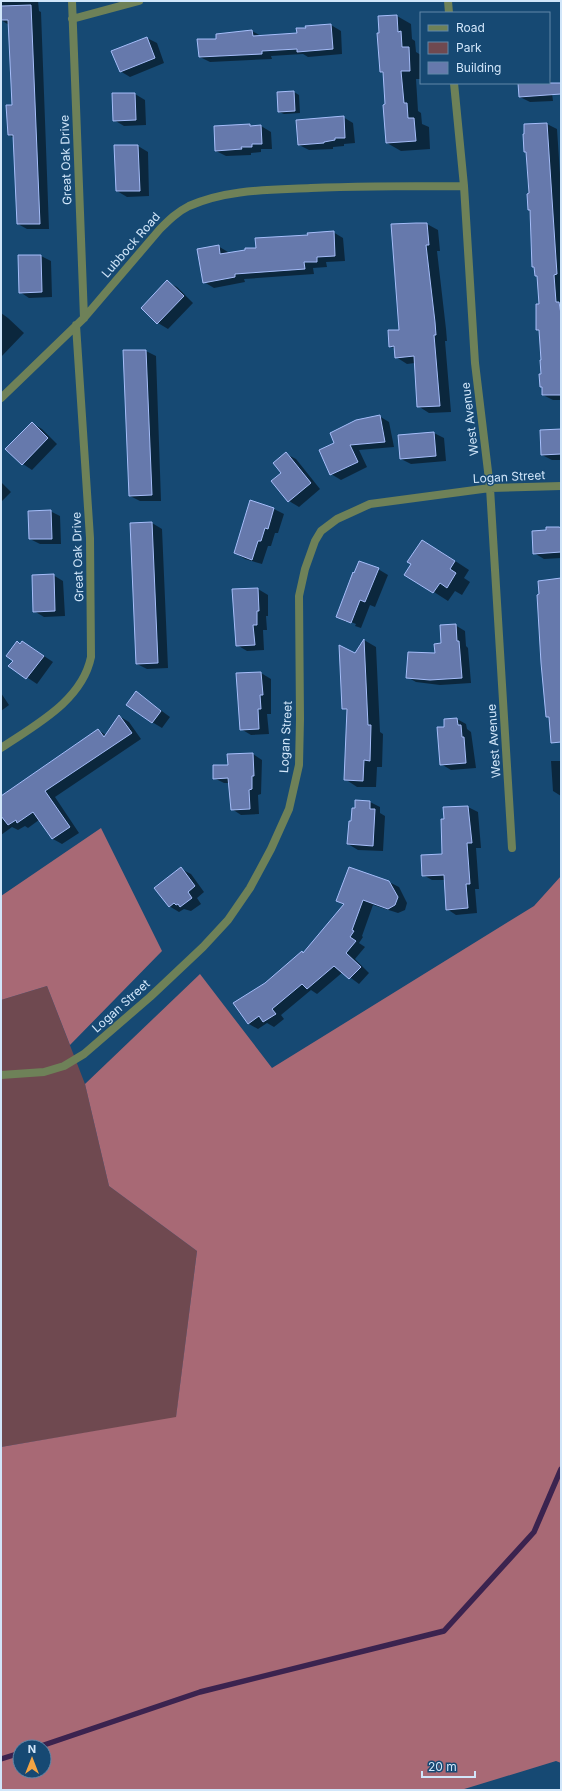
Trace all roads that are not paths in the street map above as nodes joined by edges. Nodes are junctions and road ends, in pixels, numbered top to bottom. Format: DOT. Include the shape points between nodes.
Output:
graph roads {
  1 [pos="72,1"];
  2 [pos="139,1"];
  3 [pos="448,1"];
  4 [pos="449,12"];
  5 [pos="72,18"];
  6 [pos="454,84"];
  7 [pos="464,186"];
  8 [pos="84,318"];
  9 [pos="76,325"];
  10 [pos="1,398"];
  11 [pos="561,486"];
  12 [pos="490,488"];
  13 [pos="1,748"];
  14 [pos="512,848"];
  15 [pos="1,1075"];
  1 -- 5 [label="street, Great Oak Drive"];
  2 -- 5 [label="street"];
  3 -- 4 [label="street"];
  5 -- 8 [label="street, Great Oak Drive"];
  6 -- 7 [label="street, West Avenue"];
  7 -- 8 [label="street, Lubbock Road" via="248,190 195,204 180,210 160,228"];
  7 -- 12 [label="street, West Avenue" via="475,363"];
  8 -- 9 [label="street, Lubbock Road"];
  9 -- 10 [label="street, Lubbock Road"];
  9 -- 13 [label="street, Great Oak Drive" via="90,538 91,657 84,678 64,703"];
  11 -- 12 [label="street, Logan Street"];
  12 -- 14 [label="street, West Avenue"];
  12 -- 15 [label="street, Logan Street" via="370,504 337,519 321,531 305,569 299,596 299,765 289,809 250,888 228,920 203,946 150,997 84,1054 64,1066 44,1072"];
}
